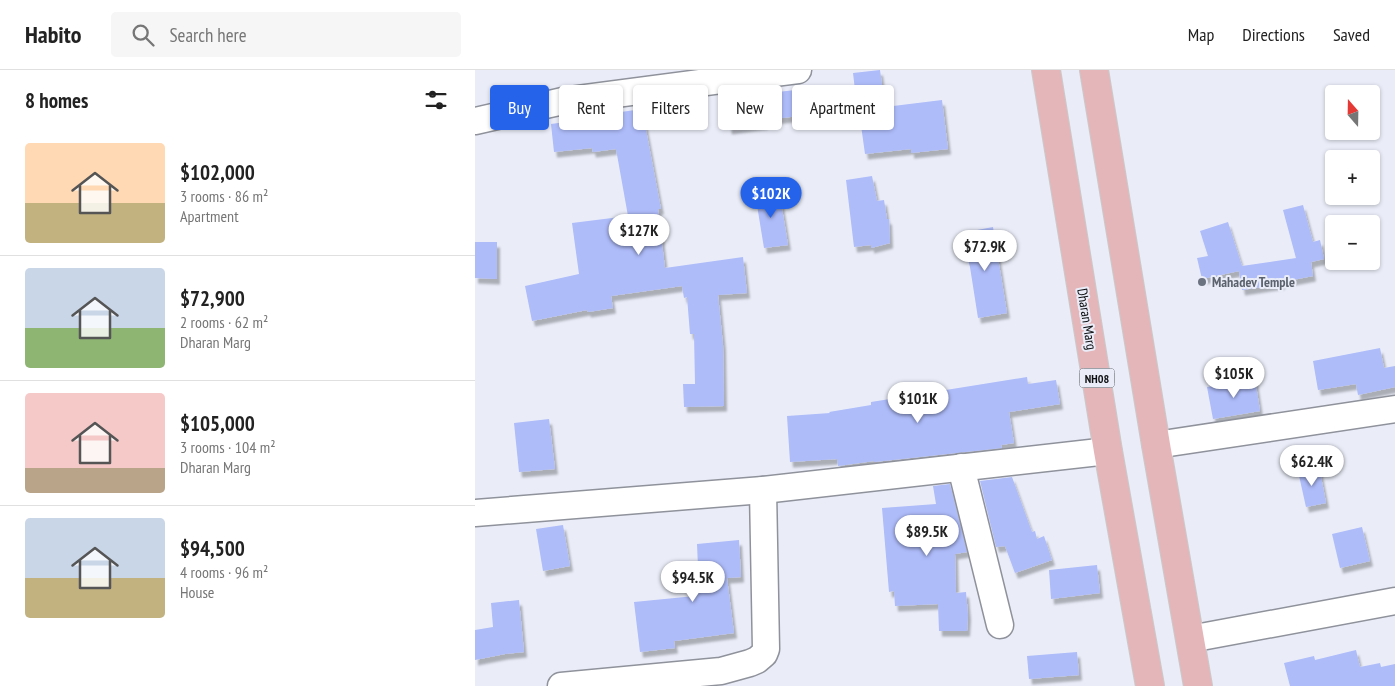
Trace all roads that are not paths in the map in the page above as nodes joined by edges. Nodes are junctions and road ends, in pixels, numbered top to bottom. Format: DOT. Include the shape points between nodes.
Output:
graph roads {
  1 [pos="798,70"];
  2 [pos="1046,70"];
  3 [pos="1094,70"];
  4 [pos="475,121"];
  5 [pos="1395,410"];
  6 [pos="1155,445"];
  7 [pos="1109,451"];
  8 [pos="961,467"];
  9 [pos="763,490"];
  10 [pos="475,512"];
  11 [pos="1395,600"];
  12 [pos="1000,625"];
  13 [pos="1190,639"];
  14 [pos="561,686"];
  15 [pos="1150,686"];
  16 [pos="1199,686"];
  1 -- 4 [label="street" via="563,101"];
  2 -- 7 [label="main road, Dharan Marg / NH08"];
  3 -- 6 [label="main road"];
  5 -- 6 [label="street"];
  6 -- 13 [label="main road"];
  7 -- 8 [label="street"];
  7 -- 15 [label="main road, Dharan Marg / NH08"];
  8 -- 9 [label="street"];
  8 -- 12 [label="street"];
  9 -- 10 [label="street"];
  9 -- 14 [label="street" via="764,654 757,660 721,671"];
  11 -- 13 [label="street"];
  13 -- 16 [label="main road"];
}
